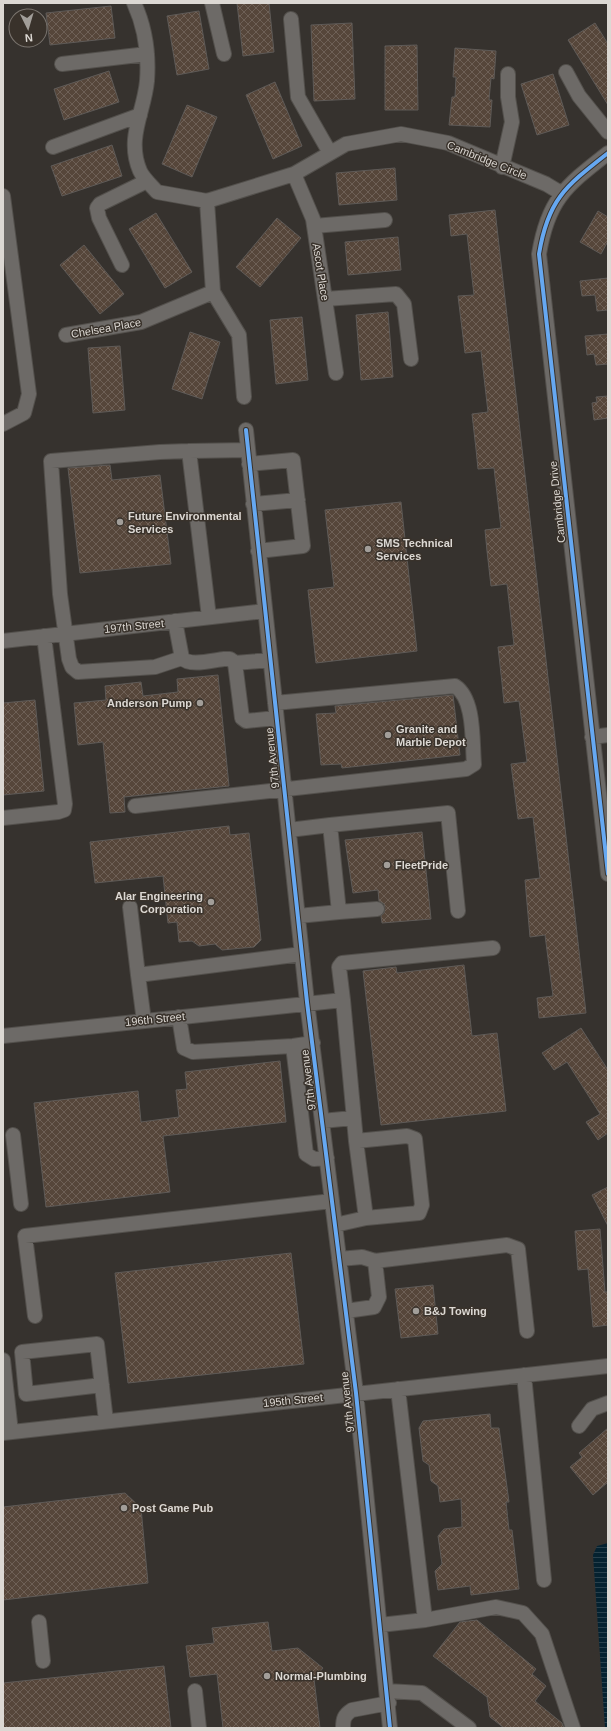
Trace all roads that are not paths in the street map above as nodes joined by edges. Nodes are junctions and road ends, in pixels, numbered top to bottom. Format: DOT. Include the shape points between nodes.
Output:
graph roads {
  1 [pos="134,3"];
  2 [pos="212,3"];
  3 [pos="291,19"];
  4 [pos="147,54"];
  5 [pos="224,54"];
  6 [pos="62,64"];
  7 [pos="566,72"];
  8 [pos="508,74"];
  9 [pos="140,115"];
  10 [pos="608,132"];
  11 [pos="53,148"];
  12 [pos="330,153"];
  13 [pos="608,153"];
  14 [pos="502,167"];
  15 [pos="294,174"];
  16 [pos="147,181"];
  17 [pos="561,193"];
  18 [pos="3,196"];
  19 [pos="207,201"];
  20 [pos="385,220"];
  21 [pos="314,226"];
  22 [pos="122,265"];
  23 [pos="213,292"];
  24 [pos="325,299"];
  25 [pos="66,335"];
  26 [pos="411,360"];
  27 [pos="336,373"];
  28 [pos="244,397"];
  29 [pos="3,424"];
  30 [pos="246,430"];
  31 [pos="189,452"];
  32 [pos="248,457"];
  33 [pos="298,500"];
  34 [pos="253,504"];
  35 [pos="258,551"];
  36 [pos="265,611"];
  37 [pos="209,617"];
  38 [pos="176,621"];
  39 [pos="66,633"];
  40 [pos="44,636"];
  41 [pos="3,640"];
  42 [pos="182,658"];
  43 [pos="270,660"];
  44 [pos="235,663"];
  45 [pos="275,703"];
  46 [pos="276,718"];
  47 [pos="608,735"];
  48 [pos="592,737"];
  49 [pos="284,790"];
  50 [pos="136,806"];
  51 [pos="3,818"];
  52 [pos="330,825"];
  53 [pos="289,830"];
  54 [pos="608,874"];
  55 [pos="130,907"];
  56 [pos="377,909"];
  57 [pos="458,911"];
  58 [pos="339,912"];
  59 [pos="298,916"];
  60 [pos="494,948"];
  61 [pos="302,954"];
  62 [pos="138,975"];
  63 [pos="343,1000"];
  64 [pos="307,1002"];
  65 [pos="178,1017"];
  66 [pos="144,1021"];
  67 [pos="3,1036"];
  68 [pos="313,1042"];
  69 [pos="294,1046"];
  70 [pos="353,1118"];
  71 [pos="322,1121"];
  72 [pos="13,1135"];
  73 [pos="356,1141"];
  74 [pos="327,1158"];
  75 [pos="332,1201"];
  76 [pos="21,1204"];
  77 [pos="366,1218"];
  78 [pos="335,1225"];
  79 [pos="339,1259"];
  80 [pos="375,1261"];
  81 [pos="346,1311"];
  82 [pos="35,1316"];
  83 [pos="527,1331"];
  84 [pos="3,1360"];
  85 [pos="608,1366"];
  86 [pos="524,1375"];
  87 [pos="102,1386"];
  88 [pos="398,1388"];
  89 [pos="5,1390"];
  90 [pos="356,1393"];
  91 [pos="608,1403"];
  92 [pos="106,1421"];
  93 [pos="579,1426"];
  94 [pos="7,1432"];
  95 [pos="544,1580"];
  96 [pos="425,1620"];
  97 [pos="39,1622"];
  98 [pos="380,1625"];
  99 [pos="43,1661"];
  100 [pos="195,1691"];
  101 [pos="388,1697"];
  102 [pos="199,1728"];
  103 [pos="343,1728"];
  104 [pos="390,1728"];
  105 [pos="469,1728"];
  106 [pos="572,1728"];
  1 -- 4 [label="street" via="143,23"];
  2 -- 5 [label="street"];
  3 -- 12 [label="street" via="298,97"];
  4 -- 6 [label="street"];
  4 -- 9 [label="street" via="147,81"];
  7 -- 10 [label="street" via="579,96"];
  8 -- 14 [label="street" via="512,122"];
  9 -- 11 [label="street"];
  9 -- 16 [label="street" via="133,145 140,172"];
  12 -- 14 [label="street, Cambridge Circle" via="346,144 401,134 448,143"];
  12 -- 15 [label="street, Cambridge Circle"];
  13 -- 17 [label="street, Cambridge Drive"];
  14 -- 17 [label="street, Cambridge Circle" via="546,184"];
  15 -- 19 [label="street, Cambridge Circle"];
  15 -- 21 [label="street, Ascot Place"];
  16 -- 19 [label="street" via="157,192"];
  16 -- 22 [label="street" via="100,204 97,208 98,218"];
  17 -- 48 [label="street, Cambridge Drive" via="542,233 540,275"];
  18 -- 29 [label="street" via="29,394 24,413"];
  19 -- 23 [label="street"];
  20 -- 21 [label="street"];
  21 -- 24 [label="street, Ascot Place"];
  23 -- 25 [label="street, Chelsea Place" via="141,322"];
  23 -- 28 [label="street" via="239,335"];
  24 -- 26 [label="street" via="396,294 404,304"];
  24 -- 27 [label="street, Ascot Place"];
  30 -- 32 [label="street, 97th Avenue"];
  31 -- 32 [label="street"];
  31 -- 37 [label="street"];
  31 -- 39 [label="street" via="51,461 60,594"];
  32 -- 33 [label="street" via="294,460"];
  32 -- 34 [label="street, 97th Avenue"];
  33 -- 34 [label="street"];
  33 -- 35 [label="street" via="303,546"];
  34 -- 35 [label="street, 97th Avenue"];
  35 -- 36 [label="street, 97th Avenue"];
  36 -- 37 [label="street, 197th Street"];
  36 -- 43 [label="street, 97th Avenue"];
  37 -- 38 [label="street, 197th Street"];
  38 -- 39 [label="street, 197th Street"];
  38 -- 42 [label="street"];
  39 -- 40 [label="street, 197th Street"];
  39 -- 42 [label="street" via="69,659 72,667 78,672 154,666"];
  40 -- 41 [label="street, 197th Street"];
  40 -- 51 [label="street" via="64,810"];
  42 -- 44 [label="street" via="190,662 230,659"];
  43 -- 44 [label="street"];
  43 -- 45 [label="street, 97th Avenue"];
  44 -- 46 [label="street" via="242,718 246,721"];
  45 -- 46 [label="street, 97th Avenue"];
  45 -- 49 [label="street" via="455,686 465,696 469,706 474,764 466,769"];
  46 -- 49 [label="street, 97th Avenue"];
  47 -- 48 [label="street"];
  48 -- 54 [label="street, Cambridge Drive"];
  49 -- 50 [label="street"];
  49 -- 53 [label="street, 97th Avenue"];
  52 -- 53 [label="street"];
  52 -- 57 [label="street" via="448,813"];
  52 -- 58 [label="street"];
  53 -- 59 [label="street, 97th Avenue"];
  55 -- 62 [label="street"];
  56 -- 58 [label="street"];
  58 -- 59 [label="street"];
  59 -- 61 [label="street, 97th Avenue"];
  60 -- 63 [label="street" via="342,963 339,967"];
  61 -- 62 [label="street"];
  61 -- 64 [label="street, 97th Avenue"];
  62 -- 66 [label="street"];
  63 -- 64 [label="street, 196th Street"];
  63 -- 70 [label="street"];
  64 -- 65 [label="street, 196th Street"];
  64 -- 68 [label="street, 97th Avenue"];
  65 -- 66 [label="street, 196th Street"];
  65 -- 69 [label="street" via="184,1048 193,1052"];
  66 -- 67 [label="street, 196th Street"];
  68 -- 69 [label="street"];
  68 -- 71 [label="street, 97th Avenue"];
  69 -- 74 [label="street" via="306,1154 314,1159"];
  70 -- 71 [label="street"];
  70 -- 73 [label="street"];
  71 -- 74 [label="street, 97th Avenue"];
  72 -- 76 [label="street"];
  73 -- 77 [label="street"];
  73 -- 77 [label="street" via="407,1136 415,1138 422,1205 419,1213"];
  74 -- 75 [label="street, 97th Avenue"];
  75 -- 78 [label="street, 97th Avenue"];
  75 -- 82 [label="street" via="25,1236"];
  77 -- 78 [label="street"];
  78 -- 79 [label="street, 97th Avenue"];
  79 -- 80 [label="street" via="362,1257"];
  79 -- 81 [label="street, 97th Avenue"];
  80 -- 81 [label="street" via="379,1297 374,1307"];
  80 -- 83 [label="street" via="507,1245 518,1249"];
  81 -- 90 [label="street, 97th Avenue"];
  84 -- 89 [label="street"];
  85 -- 86 [label="street, 195th Street"];
  86 -- 88 [label="street, 195th Street"];
  86 -- 95 [label="street"];
  87 -- 87 [label="street" via="97,1344 22,1352 26,1394"];
  87 -- 92 [label="street"];
  88 -- 90 [label="street, 195th Street"];
  88 -- 96 [label="street"];
  89 -- 94 [label="street"];
  90 -- 92 [label="street, 195th Street"];
  90 -- 98 [label="street, 97th Avenue"];
  91 -- 93 [label="street" via="592,1409"];
  92 -- 94 [label="street, 195th Street"];
  96 -- 98 [label="street"];
  96 -- 106 [label="street" via="496,1607 523,1613 542,1634"];
  97 -- 99 [label="street"];
  98 -- 101 [label="street, 97th Avenue"];
  100 -- 102 [label="street"];
  101 -- 103 [label="street" via="347,1713 343,1717"];
  101 -- 104 [label="street, 97th Avenue"];
  101 -- 105 [label="street" via="422,1693"];
}
